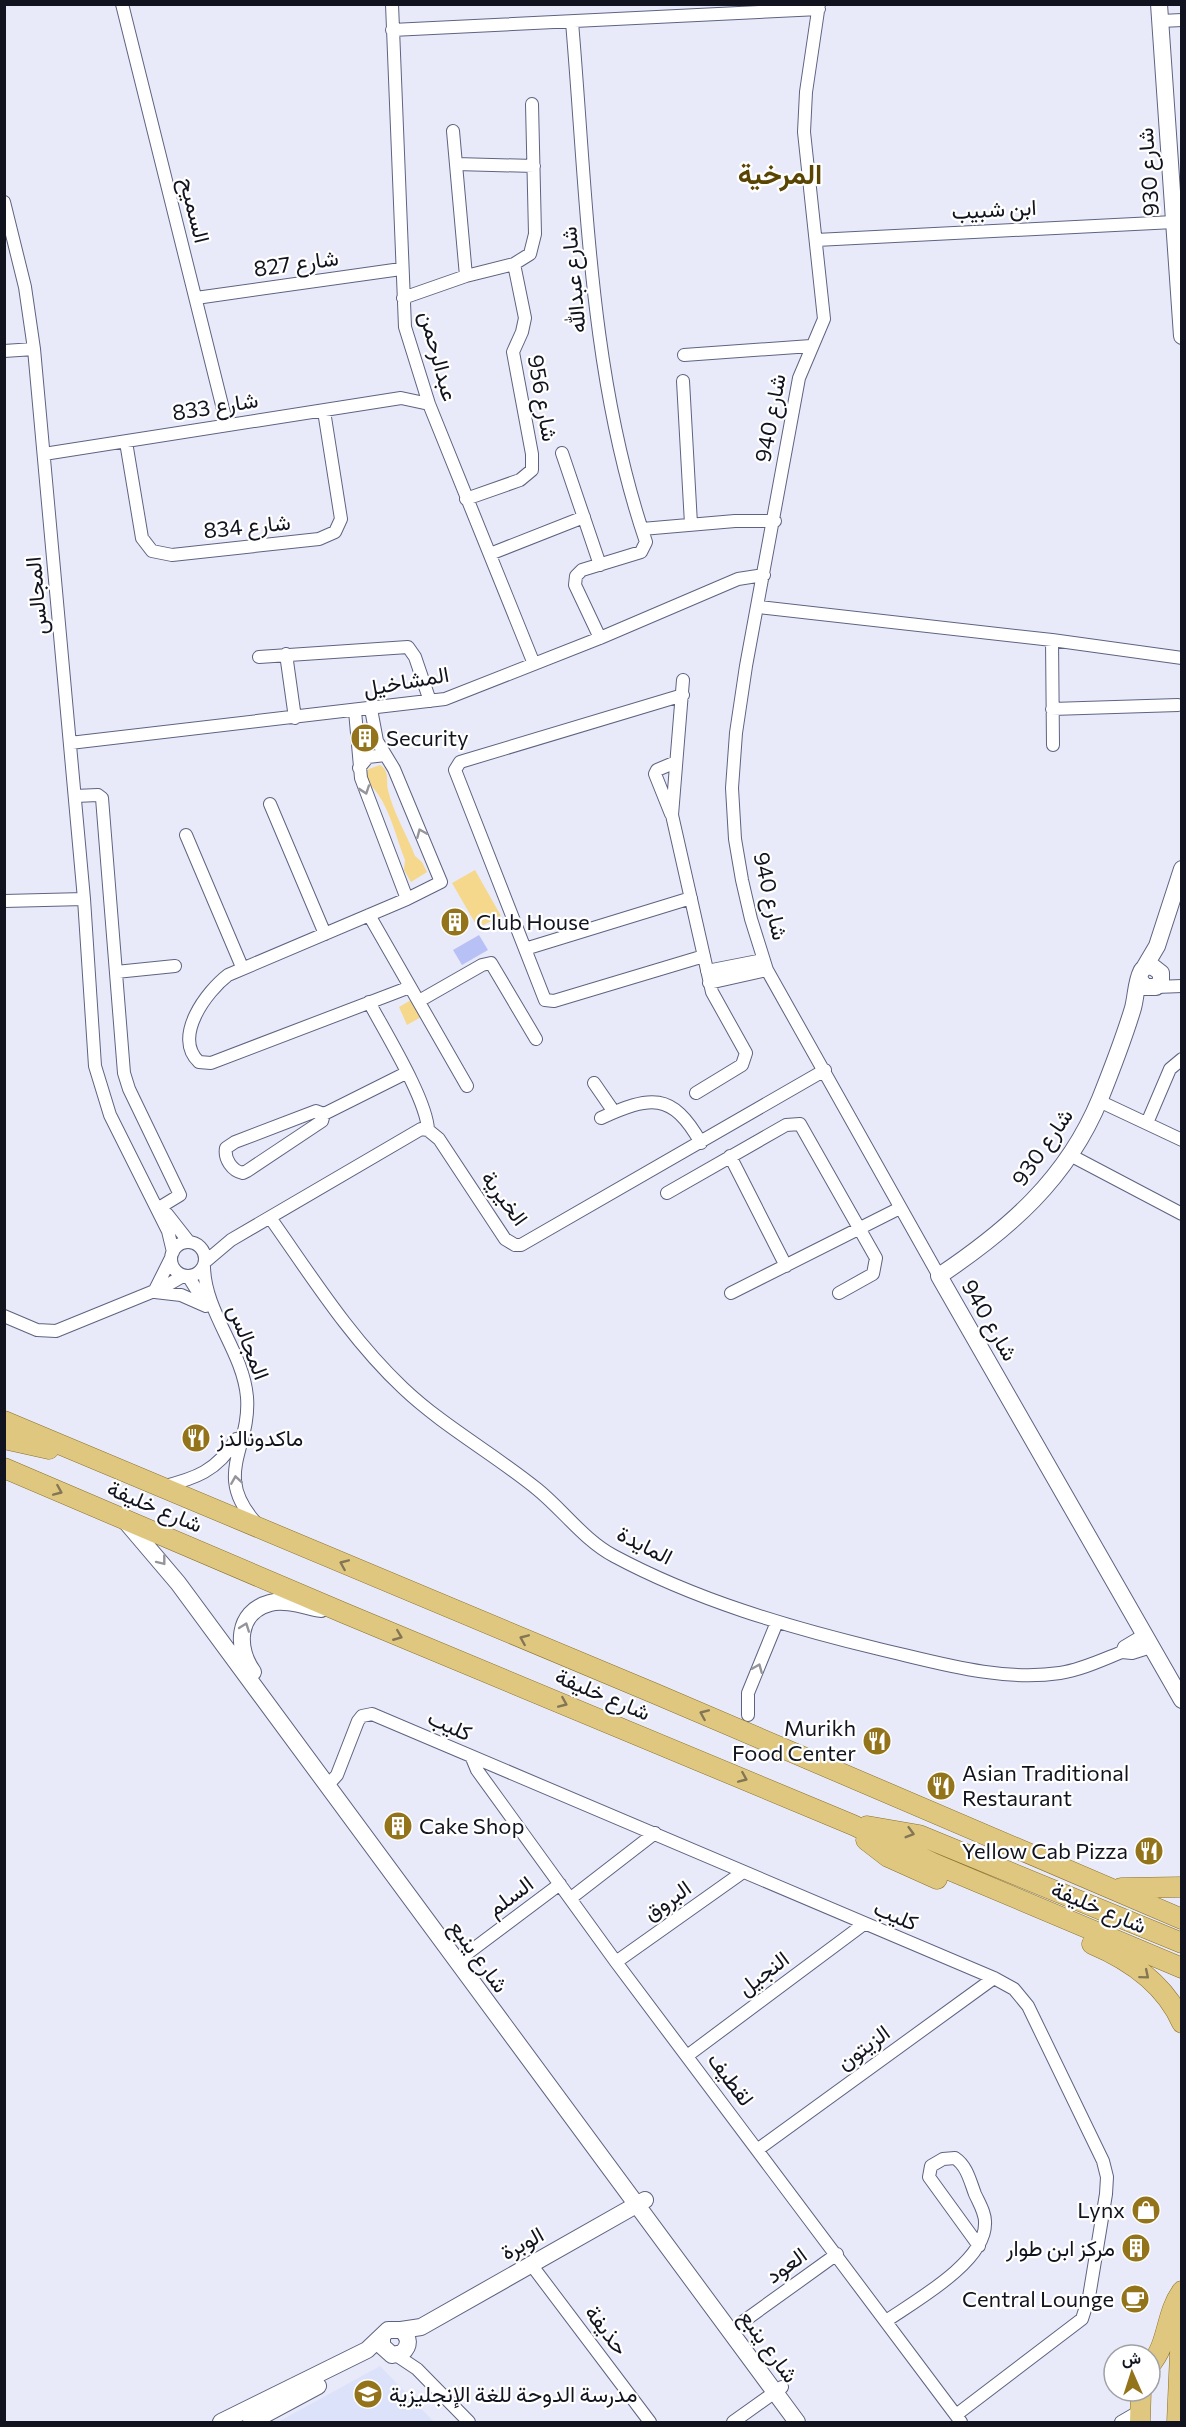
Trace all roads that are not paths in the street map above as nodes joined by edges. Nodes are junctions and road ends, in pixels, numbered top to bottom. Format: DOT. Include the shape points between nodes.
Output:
graph roads {
  1 [pos="122,4"];
  2 [pos="392,4"];
  3 [pos="819,7"];
  4 [pos="724,9"];
  5 [pos="1160,13"];
  6 [pos="1182,20"];
  7 [pos="572,22"];
  8 [pos="392,30"];
  9 [pos="532,104"];
  10 [pos="453,131"];
  11 [pos="456,164"];
  12 [pos="534,166"];
  13 [pos="4,202"];
  14 [pos="1174,222"];
  15 [pos="816,240"];
  16 [pos="514,264"];
  17 [pos="401,269"];
  18 [pos="466,276"];
  19 [pos="196,298"];
  20 [pos="403,298"];
  21 [pos="1182,336"];
  22 [pos="811,346"];
  23 [pos="34,349"];
  24 [pos="4,351"];
  25 [pos="684,355"];
  26 [pos="419,377"];
  27 [pos="683,381"];
  28 [pos="391,399"];
  29 [pos="429,404"];
  30 [pos="324,411"];
  31 [pos="227,425"];
  32 [pos="126,442"];
  33 [pos="562,453"];
  34 [pos="44,454"];
  35 [pos="466,499"];
  36 [pos="584,517"];
  37 [pos="775,521"];
  38 [pos="691,524"];
  39 [pos="642,529"];
  40 [pos="490,554"];
  41 [pos="600,565"];
  42 [pos="764,574"];
  43 [pos="759,607"];
  44 [pos="600,638"];
  45 [pos="1052,640"];
  46 [pos="286,654"];
  47 [pos="259,657"];
  48 [pos="1182,658"];
  49 [pos="534,664"];
  50 [pos="683,680"];
  51 [pos="683,695"];
  52 [pos="430,702"];
  53 [pos="1178,705"];
  54 [pos="371,709"];
  55 [pos="1052,709"];
  56 [pos="355,711"];
  57 [pos="295,718"];
  58 [pos="70,743"];
  59 [pos="1053,745"];
  60 [pos="386,755"];
  61 [pos="676,762"];
  62 [pos="359,768"];
  63 [pos="75,796"];
  64 [pos="270,804"];
  65 [pos="672,815"];
  66 [pos="186,835"];
  67 [pos="1182,869"];
  68 [pos="692,898"];
  69 [pos="1178,898"];
  70 [pos="84,899"];
  71 [pos="407,899"];
  72 [pos="4,901"];
  73 [pos="369,915"];
  74 [pos="326,934"];
  75 [pos="525,949"];
  76 [pos="704,956"];
  77 [pos="765,965"];
  78 [pos="175,966"];
  79 [pos="242,967"];
  80 [pos="116,972"];
  81 [pos="708,977"];
  82 [pos="1152,977"];
  83 [pos="1182,986"];
  84 [pos="410,987"];
  85 [pos="92,989"];
  86 [pos="419,1000"];
  87 [pos="369,1002"];
  88 [pos="536,1040"];
  89 [pos="1182,1059"];
  90 [pos="825,1070"];
  91 [pos="405,1073"];
  92 [pos="594,1083"];
  93 [pos="467,1086"];
  94 [pos="696,1093"];
  95 [pos="1100,1101"];
  96 [pos="614,1112"];
  97 [pos="324,1114"];
  98 [pos="601,1118"];
  99 [pos="1147,1123"];
  100 [pos="429,1130"];
  101 [pos="1180,1138"];
  102 [pos="701,1143"];
  103 [pos="1070,1155"];
  104 [pos="730,1156"];
  105 [pos="667,1193"];
  106 [pos="162,1206"];
  107 [pos="900,1208"];
  108 [pos="1182,1214"];
  109 [pos="271,1218"];
  110 [pos="860,1230"];
  111 [pos="231,1240"];
  112 [pos="193,1244"];
  113 [pos="172,1255"];
  114 [pos="204,1264"];
  115 [pos="786,1266"];
  116 [pos="186,1276"];
  117 [pos="939,1276"];
  118 [pos="154,1292"];
  119 [pos="731,1293"];
  120 [pos="839,1293"];
  121 [pos="206,1306"];
  122 [pos="4,1316"];
  123 [pos="4,1421"];
  124 [pos="4,1439"];
  125 [pos="81,1453"];
  126 [pos="4,1468"];
  127 [pos="160,1487"];
  128 [pos="123,1518"];
  129 [pos="263,1531"];
  130 [pos="344,1613"];
  131 [pos="777,1622"];
  132 [pos="1148,1641"];
  133 [pos="267,1699"];
  134 [pos="1182,1700"];
  135 [pos="748,1715"];
  136 [pos="472,1758"];
  137 [pos="855,1778"];
  138 [pos="330,1784"];
  139 [pos="853,1825"];
  140 [pos="656,1833"];
  141 [pos="742,1872"];
  142 [pos="561,1884"];
  143 [pos="1182,1887"];
  144 [pos="1112,1888"];
  145 [pos="571,1898"];
  146 [pos="1182,1919"];
  147 [pos="864,1924"];
  148 [pos="1182,1944"];
  149 [pos="460,1959"];
  150 [pos="616,1962"];
  151 [pos="1182,1968"];
  152 [pos="994,1978"];
  153 [pos="1182,2023"];
  154 [pos="687,2056"];
  155 [pos="757,2150"];
  156 [pos="621,2185"];
  157 [pos="641,2202"];
  158 [pos="614,2217"];
  159 [pos="979,2246"];
  160 [pos="837,2254"];
  161 [pos="530,2263"];
  162 [pos="1182,2291"];
  163 [pos="1182,2307"];
  164 [pos="886,2321"];
  165 [pos="734,2329"];
  166 [pos="1162,2343"];
  167 [pos="400,2346"];
  168 [pos="778,2389"];
  169 [pos="1140,2417"];
  170 [pos="958,2419"];
  171 [pos="220,2422"];
  172 [pos="250,2422"];
  173 [pos="469,2422"];
  174 [pos="650,2422"];
  175 [pos="732,2422"];
  176 [pos="798,2422"];
  177 [pos="808,2422"];
  178 [pos="1121,2422"];
  179 [pos="1177,2422"];
  1 -- 19 [label="street, السميح"];
  2 -- 8 [label="street, عبدالرحمن"];
  3 -- 4 [label="street"];
  3 -- 15 [label="street, شارع 940" via="804,132"];
  4 -- 7 [label="street"];
  5 -- 6 [label="street"];
  5 -- 14 [label="street, شارع 930"];
  7 -- 8 [label="street"];
  7 -- 39 [label="street, شارع عبدالله" via="602,360 607,395"];
  8 -- 17 [label="street, عبدالرحمن"];
  9 -- 12 [label="street"];
  10 -- 11 [label="street"];
  11 -- 12 [label="street"];
  11 -- 18 [label="street"];
  12 -- 16 [label="street" via="534,243 530,254"];
  13 -- 23 [label="street, المجالس" via="25,287"];
  14 -- 15 [label="street, ابن شبيب"];
  14 -- 21 [label="street, شارع 930"];
  15 -- 22 [label="street, شارع 940" via="824,319"];
  16 -- 18 [label="street"];
  16 -- 35 [label="street, شارع 956" via="525,318 513,352 532,470 520,480"];
  17 -- 19 [label="street, شارع 827"];
  17 -- 20 [label="street, عبدالرحمن"];
  18 -- 20 [label="street"];
  19 -- 31 [label="street, السميح"];
  20 -- 26 [label="street, عبدالرحمن" via="405,327"];
  22 -- 25 [label="street"];
  22 -- 37 [label="street, شارع 940" via="800,378"];
  23 -- 24 [label="street"];
  23 -- 34 [label="street, المجالس"];
  26 -- 28 [label="street, شارع 833" via="408,390"];
  26 -- 29 [label="street, عبدالرحمن"];
  27 -- 38 [label="street"];
  28 -- 29 [label="street, شارع 833" via="411,398"];
  28 -- 30 [label="street, شارع 833"];
  29 -- 35 [label="street, عبدالرحمن"];
  30 -- 31 [label="street, شارع 833"];
  30 -- 32 [label="street, شارع 834" via="341,519 335,532 319,539 172,555 152,551 142,538"];
  31 -- 32 [label="street, شارع 833"];
  32 -- 34 [label="street, شارع 833"];
  33 -- 36 [label="street"];
  34 -- 58 [label="street, المجالس"];
  35 -- 40 [label="street, عبدالرحمن"];
  36 -- 40 [label="street"];
  36 -- 41 [label="street"];
  37 -- 38 [label="street"];
  37 -- 42 [label="street, شارع 940"];
  38 -- 39 [label="street"];
  39 -- 41 [label="street, شارع عبدالله" via="646,542 641,552"];
  40 -- 49 [label="street, عبدالرحمن"];
  41 -- 44 [label="street, شارع عبدالله" via="582,570 575,580"];
  42 -- 43 [label="street, شارع 940"];
  42 -- 44 [label="street, المشاخيل" via="738,579"];
  43 -- 45 [label="street"];
  43 -- 77 [label="street, شارع 940" via="741,700 732,788 736,849"];
  44 -- 49 [label="street, المشاخيل"];
  45 -- 48 [label="street"];
  45 -- 55 [label="street"];
  46 -- 47 [label="street"];
  46 -- 52 [label="street" via="408,647"];
  46 -- 57 [label="street"];
  49 -- 52 [label="street, المشاخيل"];
  50 -- 51 [label="street"];
  51 -- 61 [label="street"];
  51 -- 75 [label="street" via="456,765 456,775"];
  52 -- 54 [label="street, المشاخيل"];
  53 -- 55 [label="street"];
  54 -- 56 [label="street, المشاخيل"];
  54 -- 60 [label="street" via="374,730"];
  55 -- 59 [label="street"];
  56 -- 57 [label="street, المشاخيل"];
  56 -- 62 [label="street"];
  57 -- 58 [label="street, المشاخيل"];
  58 -- 63 [label="street, المجالس"];
  60 -- 62 [label="street" via="368,757"];
  71 -- 60 [label="street, one-way" via="441,882"];
  61 -- 65 [label="street"];
  61 -- 65 [label="street" via="655,774"];
  62 -- 71 [label="street, one-way"];
  63 -- 70 [label="street, المجالس"];
  63 -- 80 [label="street" via="102,798"];
  64 -- 74 [label="street"];
  65 -- 68 [label="street"];
  66 -- 79 [label="street"];
  67 -- 69 [label="street, شارع 930"];
  68 -- 75 [label="street"];
  68 -- 76 [label="street"];
  69 -- 82 [label="street, شارع 930" via="1157,946"];
  70 -- 72 [label="street"];
  70 -- 85 [label="street, المجالس"];
  71 -- 73 [label="street"];
  73 -- 74 [label="street"];
  73 -- 84 [label="street"];
  74 -- 79 [label="street"];
  75 -- 76 [label="street" via="542,998 549,1001"];
  76 -- 81 [label="street"];
  77 -- 81 [label="street"];
  77 -- 90 [label="street, شارع 940"];
  78 -- 80 [label="street"];
  79 -- 87 [label="street" via="217,983 200,1004 190,1037 192,1052 199,1062 212,1063"];
  80 -- 106 [label="street" via="126,1082 180,1194"];
  81 -- 94 [label="street" via="716,1002 743,1046 746,1060"];
  82 -- 83 [label="street"];
  82 -- 95 [label="street, شارع 930" via="1133,1007"];
  84 -- 86 [label="street"];
  84 -- 87 [label="street"];
  85 -- 106 [label="street, المجالس" via="109,1092"];
  85 -- 113 [label="street, المجالس" via="94,1052 102,1095 168,1231"];
  86 -- 88 [label="street" via="491,963"];
  86 -- 93 [label="street"];
  87 -- 91 [label="street"];
  89 -- 99 [label="street" via="1170,1069"];
  90 -- 102 [label="street, الخيرية"];
  90 -- 107 [label="street, شارع 940"];
  91 -- 97 [label="street"];
  91 -- 100 [label="street" via="427,1117"];
  92 -- 96 [label="street"];
  95 -- 99 [label="street"];
  95 -- 103 [label="street, شارع 930"];
  96 -- 98 [label="street"];
  96 -- 102 [label="street" via="651,1101 670,1107 681,1113"];
  97 -- 97 [label="street" via="322,1121 248,1171 234,1170 226,1157 226,1148 235,1142 316,1111"];
  99 -- 101 [label="street"];
  100 -- 102 [label="street, الخيرية" via="439,1139 505,1239 515,1245 526,1243"];
  100 -- 109 [label="street" via="415,1131"];
  103 -- 108 [label="street"];
  103 -- 117 [label="street, شارع 930" via="1019,1217"];
  104 -- 105 [label="street"];
  104 -- 110 [label="street" via="789,1123 800,1124"];
  104 -- 115 [label="street"];
  106 -- 112 [label="street, المجالس"];
  107 -- 110 [label="street"];
  107 -- 117 [label="street, شارع 940"];
  109 -- 111 [label="street"];
  109 -- 131 [label="street, المايدة" via="347,1327 426,1408 535,1487 611,1554"];
  110 -- 115 [label="street"];
  110 -- 120 [label="street" via="876,1258 875,1270"];
  111 -- 112 [label="street"];
  111 -- 114 [label="street"];
  112 -- 113 [label="street" via="179,1245"];
  112 -- 114 [label="street" via="204,1252"];
  113 -- 116 [label="street" via="174,1269"];
  113 -- 118 [label="street"];
  114 -- 116 [label="street" via="194,1275"];
  129 -- 114 [label="street, المجالس, one-way" via="241,1502 234,1479 246,1424 246,1388 207,1293"];
  115 -- 119 [label="street"];
  116 -- 118 [label="street"];
  116 -- 121 [label="street, المجالس"];
  117 -- 132 [label="street, شارع 940"];
  118 -- 121 [label="street" via="181,1296"];
  118 -- 122 [label="street" via="56,1331 37,1330"];
  121 -- 127 [label="street, المجالس" via="236,1378 241,1422 232,1445 215,1467 194,1479"];
  123 -- 125 [label="main road, شارع خليفة"];
  124 -- 125 [label="main road"];
  125 -- 127 [label="main road, شارع خليفة"];
  126 -- 128 [label="main road, شارع خليفة, one-way"];
  127 -- 129 [label="main road, شارع خليفة"];
  128 -- 130 [label="main road, شارع خليفة"];
  128 -- 133 [label="street, شارع ينبع, one-way" via="162,1561"];
  137 -- 129 [label="main road, شارع خليفة, one-way"];
  133 -- 130 [label="street, شارع ينبع, one-way" via="243,1654 242,1630 248,1618 270,1603"];
  130 -- 139 [label="main road, شارع خليفة, one-way"];
  131 -- 132 [label="street, المايدة" via="901,1654 1010,1675 1062,1673"];
  135 -- 131 [label="street, one-way" via="748,1693"];
  132 -- 134 [label="street, شارع 940"];
  133 -- 138 [label="street, شارع ينبع"];
  135 -- 137 [label="main road" via="757,1726"];
  136 -- 138 [label="street, كليب" via="367,1714 358,1721"];
  136 -- 140 [label="street, كليب"];
  136 -- 142 [label="street, لقطيف"];
  137 -- 144 [label="main road, شارع خليفة"];
  138 -- 149 [label="street, شارع ينبع"];
  139 -- 148 [label="main road, one-way" via="919,1835"];
  139 -- 151 [label="main road, شارع خليفة" via="935,1864"];
  139 -- 153 [label="main road, one-way" via="875,1848 903,1865 1128,1961 1160,1988"];
  140 -- 141 [label="street, كليب"];
  140 -- 145 [label="street, السلم"];
  141 -- 147 [label="street, كليب"];
  141 -- 150 [label="street, البروق"];
  142 -- 145 [label="street, لقطيف"];
  142 -- 149 [label="street, السلم"];
  143 -- 144 [label="main road"];
  144 -- 146 [label="main road, شارع خليفة"];
  145 -- 150 [label="street, لقطيف"];
  147 -- 152 [label="street, كليب"];
  147 -- 154 [label="street, النجيل"];
  149 -- 156 [label="street, شارع ينبع"];
  149 -- 157 [label="street, شارع ينبع"];
  150 -- 154 [label="street, لقطيف"];
  152 -- 155 [label="street, الزيتون"];
  152 -- 170 [label="street, كليب" via="1014,1989 1028,2006 1103,2161 1107,2185 1088,2304 1082,2319"];
  154 -- 155 [label="street, لقطيف"];
  155 -- 160 [label="street, لقطيف"];
  156 -- 157 [label="street, شارع ينبع"];
  156 -- 158 [label="street"];
  157 -- 158 [label="street, الوبرة"];
  157 -- 165 [label="street, شارع ينبع"];
  158 -- 161 [label="street, الوبرة"];
  159 -- 159 [label="street" via="985,2220 966,2169 956,2158 943,2159 931,2166 929,2177"];
  159 -- 164 [label="street" via="966,2263"];
  160 -- 164 [label="street, لقطيف"];
  160 -- 165 [label="street, العود"];
  161 -- 167 [label="street, الوبرة" via="421,2326"];
  161 -- 174 [label="street, حذيفة"];
  162 -- 166 [label="main road" via="1171,2308"];
  163 -- 179 [label="main road"];
  164 -- 170 [label="street, لقطيف"];
  165 -- 168 [label="street, شارع ينبع"];
  167 -- 171 [label="street" via="388,2330 367,2350"];
  167 -- 172 [label="street, الوبرة"];
  167 -- 173 [label="street" via="417,2370"];
  168 -- 175 [label="street"];
  168 -- 176 [label="street, شارع ينبع"];
  168 -- 177 [label="street, شارع ينبع"];
  169 -- 178 [label="street"];
}
